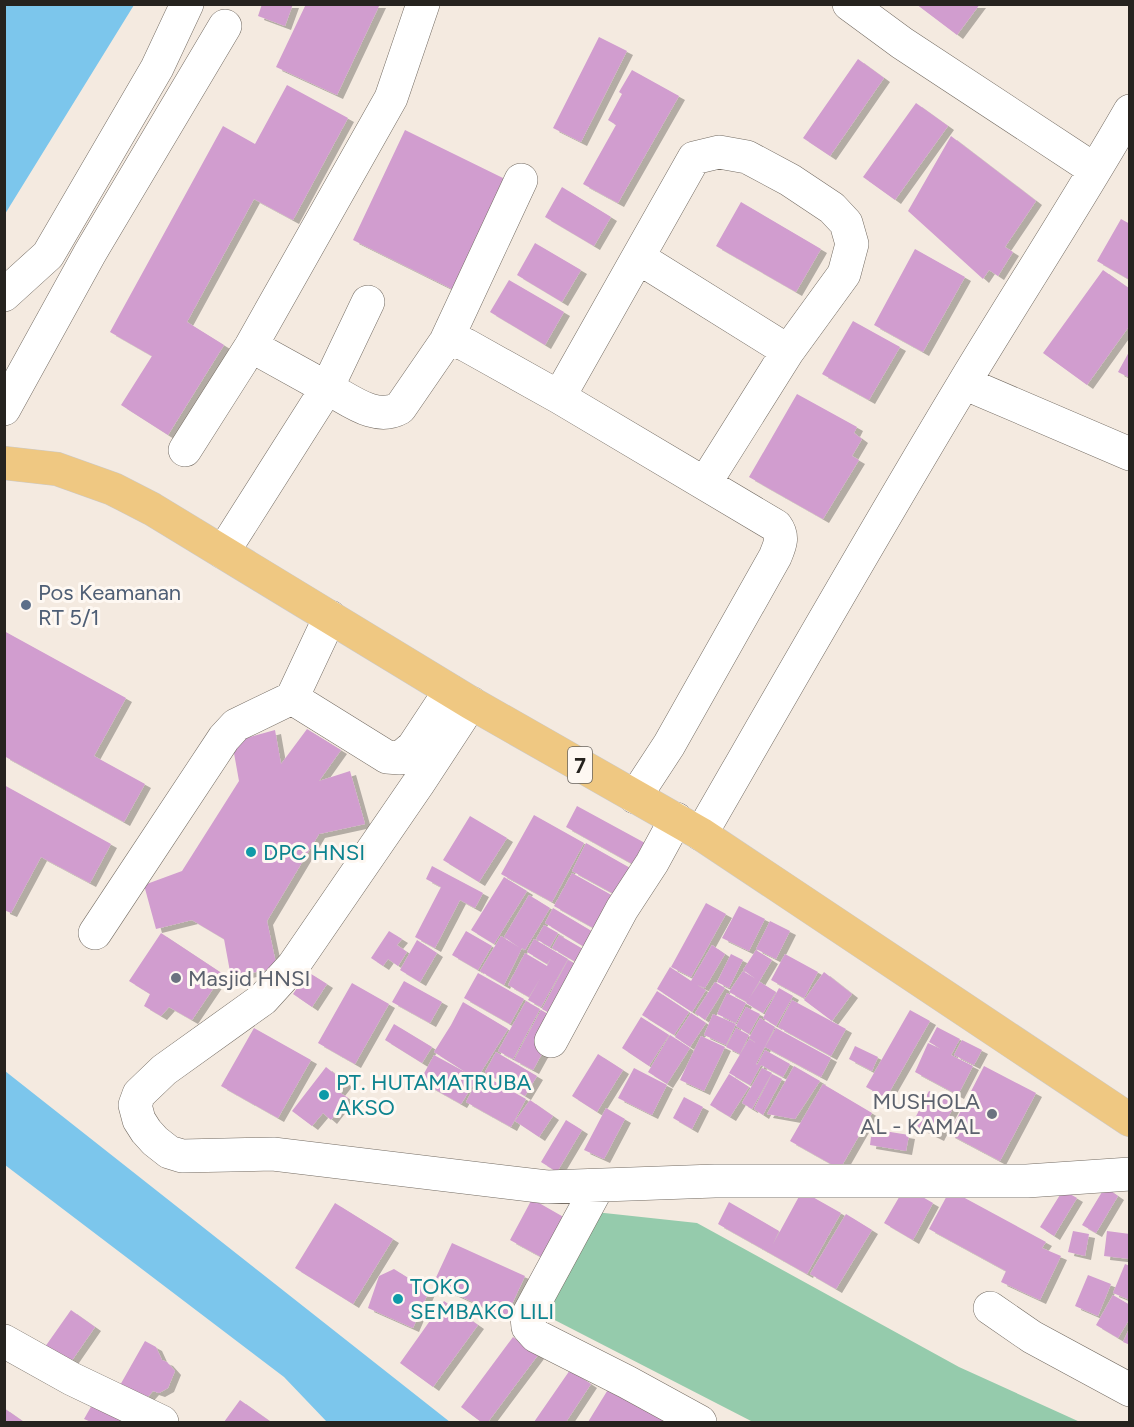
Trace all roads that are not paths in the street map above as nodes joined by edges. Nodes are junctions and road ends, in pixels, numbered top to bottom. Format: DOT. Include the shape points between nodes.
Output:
graph roads {
  1 [pos="187,4"];
  2 [pos="423,4"];
  3 [pos="849,4"];
  4 [pos="225,26"];
  5 [pos="1130,111"];
  6 [pos="1095,170"];
  7 [pos="521,180"];
  8 [pos="639,258"];
  9 [pos="4,295"];
  10 [pos="368,302"];
  11 [pos="446,341"];
  12 [pos="251,346"];
  13 [pos="788,351"];
  14 [pos="964,383"];
  15 [pos="327,388"];
  16 [pos="559,397"];
  17 [pos="4,409"];
  18 [pos="185,450"];
  19 [pos="1130,454"];
  20 [pos="4,463"];
  21 [pos="705,483"];
  22 [pos="223,552"];
  23 [pos="330,617"];
  24 [pos="460,697"];
  25 [pos="292,698"];
  26 [pos="635,796"];
  27 [pos="689,826"];
  28 [pos="94,933"];
  29 [pos="551,1041"];
  30 [pos="1130,1120"];
  31 [pos="1130,1174"];
  32 [pos="598,1186"];
  33 [pos="990,1308"];
  34 [pos="4,1341"];
  35 [pos="1130,1390"];
  36 [pos="162,1422"];
  37 [pos="700,1422"];
  1 -- 9 [label="street" via="157,68 48,255"];
  2 -- 12 [label="street" via="391,98"];
  3 -- 6 [label="street"];
  4 -- 17 [label="street" via="90,253"];
  5 -- 6 [label="street"];
  6 -- 14 [label="street"];
  7 -- 11 [label="street"];
  8 -- 13 [label="street"];
  8 -- 13 [label="street" via="694,158 718,152 747,157 790,180 832,208 846,223 852,244 844,274"];
  8 -- 16 [label="street"];
  10 -- 15 [label="street"];
  11 -- 15 [label="street" via="394,412 375,413"];
  11 -- 16 [label="street" via="460,342"];
  12 -- 15 [label="street"];
  12 -- 18 [label="street"];
  13 -- 21 [label="street"];
  14 -- 19 [label="street"];
  14 -- 27 [label="street" via="814,637"];
  15 -- 22 [label="street"];
  16 -- 21 [label="street"];
  20 -- 22 [label="highway, 7" via="57,469 113,489"];
  21 -- 26 [label="street" via="776,526 780,543 674,735"];
  22 -- 23 [label="highway, 7"];
  23 -- 24 [label="highway, 7"];
  23 -- 25 [label="street"];
  24 -- 25 [label="street" via="400,758 387,757"];
  24 -- 26 [label="highway, 7"];
  24 -- 32 [label="street" via="418,784 292,966 263,999 164,1070 139,1094 135,1105 139,1120 155,1142 182,1156 273,1154 547,1187"];
  25 -- 28 [label="street" via="236,725 224,738"];
  26 -- 27 [label="highway, 7"];
  27 -- 29 [label="street" via="652,863 622,909"];
  27 -- 30 [label="highway, 7"];
  31 -- 32 [label="street" via="1027,1181 715,1181"];
  32 -- 37 [label="street" via="527,1317 528,1327 536,1336"];
  33 -- 35 [label="street" via="1032,1337"];
  34 -- 36 [label="street"];
}
